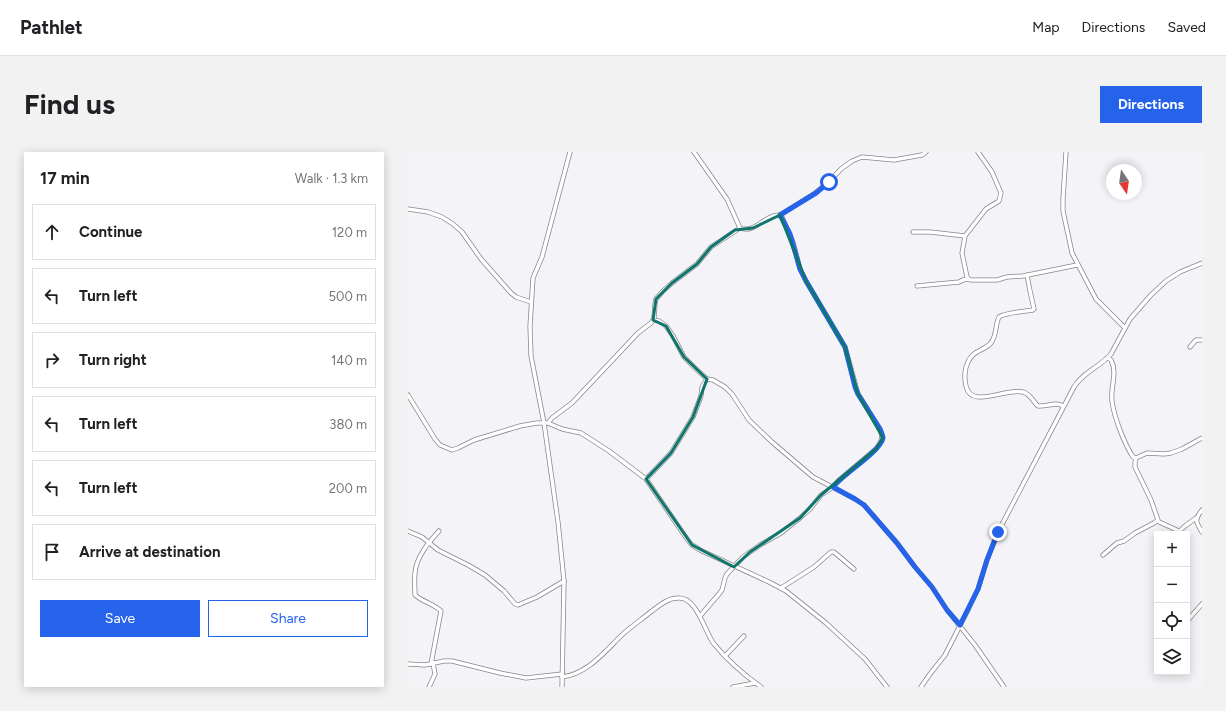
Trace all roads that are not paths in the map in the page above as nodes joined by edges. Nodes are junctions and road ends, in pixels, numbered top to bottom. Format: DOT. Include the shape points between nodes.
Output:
graph roads {
  1 [pos="570,152"];
  2 [pos="694,152"];
  3 [pos="926,152"];
  4 [pos="978,152"];
  5 [pos="1066,152"];
  6 [pos="408,209"];
  7 [pos="780,215"];
  8 [pos="739,226"];
  9 [pos="913,232"];
  10 [pos="965,236"];
  11 [pos="1202,263"];
  12 [pos="1077,265"];
  13 [pos="1028,275"];
  14 [pos="968,279"];
  15 [pos="917,286"];
  16 [pos="531,302"];
  17 [pos="653,320"];
  18 [pos="1125,328"];
  19 [pos="1202,340"];
  20 [pos="1190,347"];
  21 [pos="1108,358"];
  22 [pos="707,379"];
  23 [pos="408,395"];
  24 [pos="1063,406"];
  25 [pos="546,423"];
  26 [pos="1202,438"];
  27 [pos="1136,458"];
  28 [pos="646,479"];
  29 [pos="833,487"];
  30 [pos="1202,510"];
  31 [pos="1196,518"];
  32 [pos="1157,521"];
  33 [pos="408,531"];
  34 [pos="438,531"];
  35 [pos="1176,531"];
  36 [pos="1179,531"];
  37 [pos="1202,532"];
  38 [pos="429,542"];
  39 [pos="1103,555"];
  40 [pos="734,567"];
  41 [pos="854,569"];
  42 [pos="564,580"];
  43 [pos="781,588"];
  44 [pos="1202,604"];
  45 [pos="700,616"];
  46 [pos="1190,618"];
  47 [pos="960,625"];
  48 [pos="744,636"];
  49 [pos="725,656"];
  50 [pos="432,663"];
  51 [pos="408,664"];
  52 [pos="562,676"];
  53 [pos="748,678"];
  54 [pos="755,683"];
  55 [pos="747,684"];
  56 [pos="429,687"];
  57 [pos="562,687"];
  58 [pos="733,687"];
  59 [pos="761,687"];
  60 [pos="887,687"];
  61 [pos="922,687"];
  62 [pos="1004,687"];
  1 -- 16 [label="street" via="542,257 533,278"];
  2 -- 8 [label="street" via="727,199"];
  3 -- 7 [label="street" via="894,160 862,157 852,161 816,193"];
  4 -- 10 [label="street" via="992,172 1001,193 999,201 986,210"];
  5 -- 12 [label="street" via="1063,211 1070,246"];
  6 -- 16 [label="street" via="428,212 453,224 512,294"];
  7 -- 8 [label="street" via="774,215 753,228"];
  7 -- 29 [label="street" via="790,234 800,269 845,347 855,387 883,438 876,449"];
  8 -- 17 [label="street" via="711,247 697,264 663,291 654,304"];
  9 -- 10 [label="street"];
  10 -- 14 [label="street" via="962,253"];
  11 -- 18 [label="street" via="1166,281 1141,306"];
  12 -- 13 [label="street"];
  12 -- 18 [label="street" via="1096,299"];
  13 -- 14 [label="street" via="993,281"];
  13 -- 24 [label="street" via="1034,309 999,317 996,333 990,344 972,355 968,361 964,373 967,390 980,398 1008,392 1024,392 1032,397 1038,406"];
  14 -- 15 [label="street"];
  16 -- 25 [label="street" via="530,356"];
  17 -- 22 [label="street" via="666,326 684,357"];
  17 -- 25 [label="street" via="572,403"];
  18 -- 21 [label="street"];
  19 -- 20 [label="street" via="1196,340"];
  21 -- 24 [label="street" via="1077,381"];
  21 -- 27 [label="street" via="1114,370 1112,402 1115,416 1131,455"];
  22 -- 28 [label="street" via="693,417 671,453"];
  22 -- 29 [label="street" via="725,387 749,420 772,442 813,477"];
  23 -- 25 [label="street" via="435,439 440,445 452,450 474,440 520,426"];
  24 -- 47 [label="street" via="998,532 978,589"];
  25 -- 28 [label="street" via="581,433 610,451"];
  25 -- 42 [label="street"];
  26 -- 27 [label="street" via="1171,453 1147,453"];
  27 -- 32 [label="street" via="1135,467 1151,500"];
  28 -- 40 [label="street" via="692,545"];
  29 -- 40 [label="street" via="821,495 800,518 750,552"];
  29 -- 47 [label="street" via="864,505 897,543"];
  30 -- 31 [label="street"];
  31 -- 36 [label="street"];
  31 -- 37 [label="street"];
  32 -- 35 [label="street"];
  32 -- 39 [label="street" via="1117,543"];
  33 -- 38 [label="street"];
  34 -- 38 [label="street"];
  38 -- 42 [label="street" via="438,550 485,575 518,605"];
  38 -- 50 [label="street" via="415,572 415,595 441,611"];
  40 -- 43 [label="street"];
  40 -- 45 [label="street" via="725,578 722,590"];
  41 -- 43 [label="street" via="834,552 830,552 814,567"];
  42 -- 52 [label="street"];
  43 -- 60 [label="street" via="856,650"];
  44 -- 46 [label="street"];
  45 -- 49 [label="street" via="710,639"];
  45 -- 52 [label="street" via="683,598 667,601 639,620 585,669 573,675"];
  47 -- 61 [label="street" via="945,655"];
  47 -- 62 [label="street"];
  48 -- 49 [label="street"];
  49 -- 53 [label="street"];
  50 -- 51 [label="street"];
  50 -- 52 [label="street" via="459,662 526,678"];
  50 -- 56 [label="street" via="435,674"];
  52 -- 57 [label="street"];
  53 -- 54 [label="street"];
  53 -- 55 [label="street"];
  54 -- 55 [label="street"];
  54 -- 59 [label="street"];
  55 -- 58 [label="street"];
}
